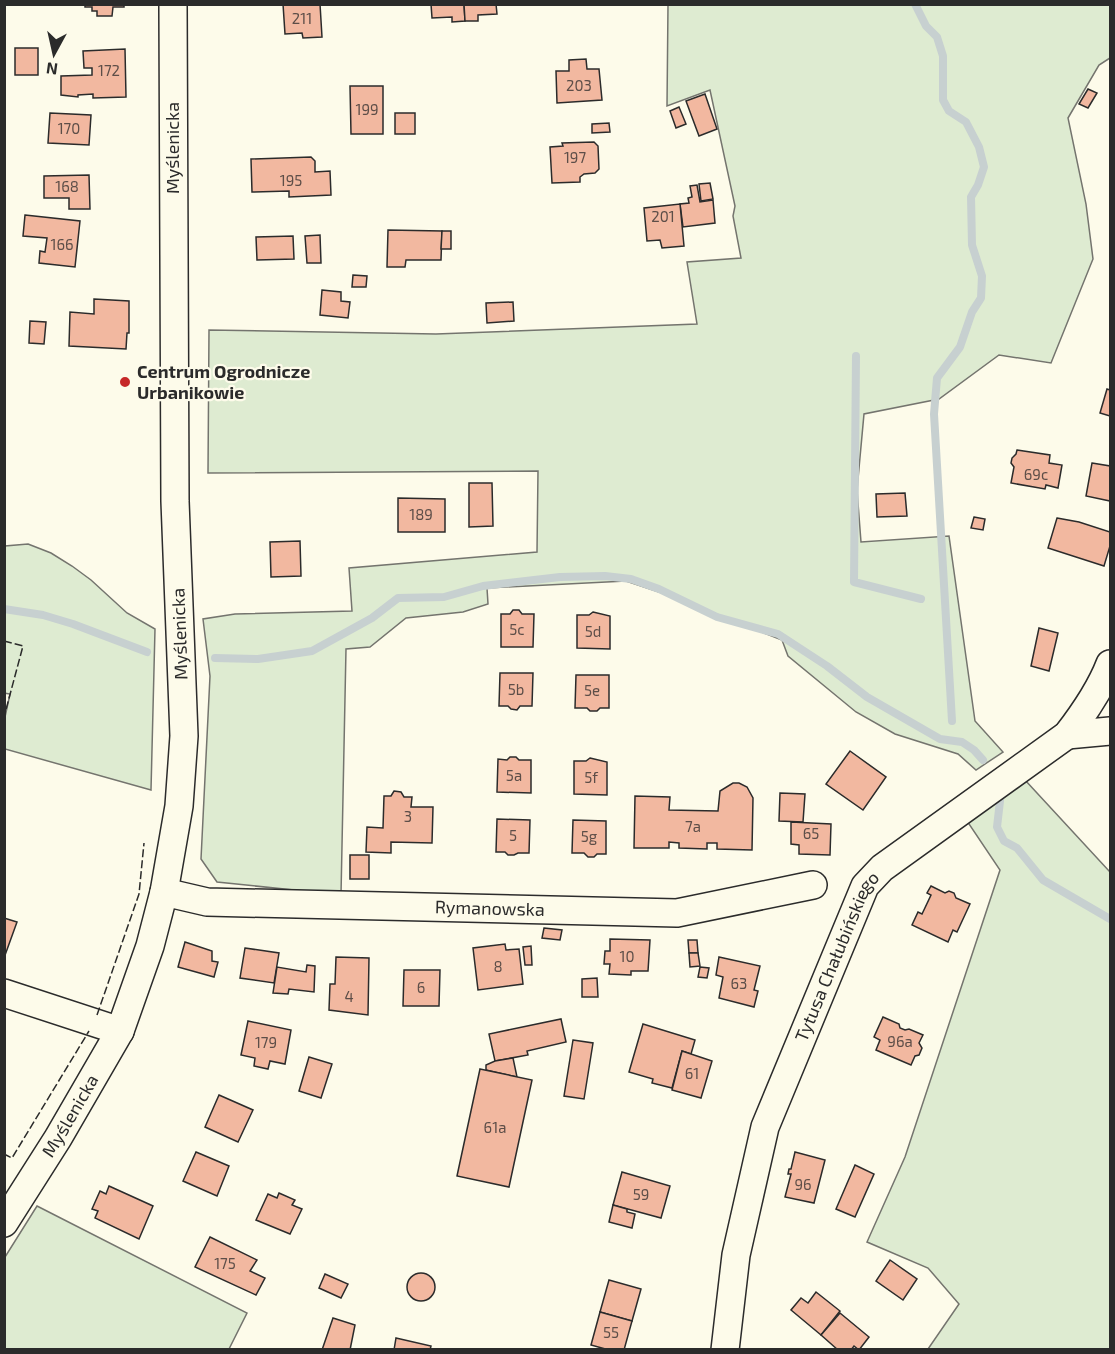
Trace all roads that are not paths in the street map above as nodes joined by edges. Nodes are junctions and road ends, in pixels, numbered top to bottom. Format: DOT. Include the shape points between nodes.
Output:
graph roads {
  1 [pos="173,4"];
  2 [pos="1110,664"];
  3 [pos="1110,731"];
  4 [pos="1067,735"];
  5 [pos="813,885"];
  6 [pos="165,892"];
  7 [pos="4,993"];
  8 [pos="120,1031"];
  9 [pos="4,1223"];
  10 [pos="725,1350"];
  1 -- 6 [label="street, Myślenicka" via="175,501 184,736 180,806"];
  2 -- 4 [label="street, Tytusa Chałubińskiego"];
  3 -- 4 [label="street"];
  4 -- 10 [label="street, Tytusa Chałubińskiego" via="882,868 865,886 765,1127 736,1255"];
  5 -- 6 [label="street, Rymanowska" via="677,913 207,902"];
  6 -- 8 [label="street, Myślenicka"];
  7 -- 8 [label="street"];
  8 -- 9 [label="street, Myślenicka"];
}
